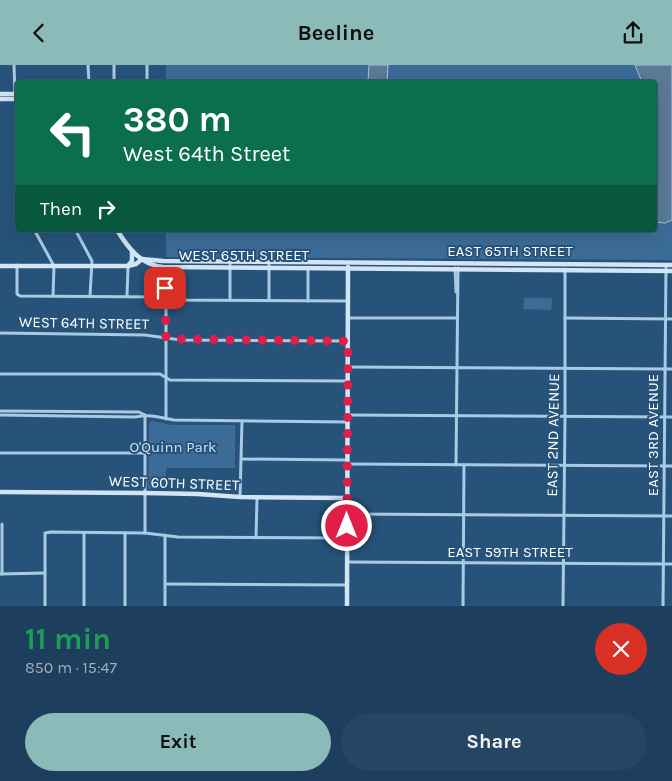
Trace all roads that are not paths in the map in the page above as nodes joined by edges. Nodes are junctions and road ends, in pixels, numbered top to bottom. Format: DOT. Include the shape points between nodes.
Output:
graph roads {
  1 [pos="14,65"];
  2 [pos="88,65"];
  3 [pos="114,65"];
  4 [pos="147,65"];
  5 [pos="15,80"];
  6 [pos="88,80"];
  7 [pos="114,80"];
  8 [pos="147,80"];
  9 [pos="0,94"];
  10 [pos="15,96"];
  11 [pos="15,96"];
  12 [pos="0,99"];
  13 [pos="118,232"];
  14 [pos="36,233"];
  15 [pos="77,233"];
  16 [pos="132,251"];
  17 [pos="142,259"];
  18 [pos="457,264"];
  19 [pos="0,265"];
  20 [pos="17,265"];
  21 [pos="54,265"];
  22 [pos="230,265"];
  23 [pos="269,265"];
  24 [pos="672,265"];
  25 [pos="91,266"];
  26 [pos="128,266"];
  27 [pos="348,266"];
  28 [pos="163,267"];
  29 [pos="169,267"];
  30 [pos="565,267"];
  31 [pos="308,268"];
  32 [pos="666,268"];
  33 [pos="456,269"];
  34 [pos="672,271"];
  35 [pos="166,277"];
  36 [pos="53,296"];
  37 [pos="90,297"];
  38 [pos="128,297"];
  39 [pos="165,298"];
  40 [pos="230,300"];
  41 [pos="269,301"];
  42 [pos="308,301"];
  43 [pos="348,301"];
  44 [pos="348,318"];
  45 [pos="456,318"];
  46 [pos="565,318"];
  47 [pos="665,319"];
  48 [pos="672,319"];
  49 [pos="0,333"];
  50 [pos="166,337"];
  51 [pos="348,341"];
  52 [pos="348,367"];
  53 [pos="456,368"];
  54 [pos="565,368"];
  55 [pos="664,369"];
  56 [pos="672,369"];
  57 [pos="0,374"];
  58 [pos="166,378"];
  59 [pos="348,381"];
  60 [pos="0,411"];
  61 [pos="0,415"];
  62 [pos="145,415"];
  63 [pos="348,415"];
  64 [pos="456,416"];
  65 [pos="664,417"];
  66 [pos="672,417"];
  67 [pos="566,418"];
  68 [pos="166,419"];
  69 [pos="242,421"];
  70 [pos="348,422"];
  71 [pos="0,453"];
  72 [pos="145,453"];
  73 [pos="242,459"];
  74 [pos="347,462"];
  75 [pos="456,465"];
  76 [pos="464,465"];
  77 [pos="564,465"];
  78 [pos="664,466"];
  79 [pos="672,466"];
  80 [pos="0,492"];
  81 [pos="144,493"];
  82 [pos="240,497"];
  83 [pos="257,498"];
  84 [pos="347,498"];
  85 [pos="347,514"];
  86 [pos="463,515"];
  87 [pos="564,515"];
  88 [pos="664,516"];
  89 [pos="672,516"];
  90 [pos="2,524"];
  91 [pos="84,533"];
  92 [pos="125,533"];
  93 [pos="144,533"];
  94 [pos="165,535"];
  95 [pos="256,538"];
  96 [pos="347,538"];
  97 [pos="347,563"];
  98 [pos="463,563"];
  99 [pos="563,563"];
  100 [pos="663,564"];
  101 [pos="672,564"];
  102 [pos="45,573"];
  103 [pos="1,574"];
  104 [pos="165,584"];
  105 [pos="347,585"];
  106 [pos="45,606"];
  107 [pos="84,606"];
  108 [pos="125,606"];
  109 [pos="165,606"];
  110 [pos="347,606"];
  111 [pos="463,606"];
  112 [pos="563,606"];
  113 [pos="662,606"];
  1 -- 5 [label="street"];
  2 -- 6 [label="street"];
  3 -- 7 [label="street"];
  4 -- 8 [label="street"];
  9 -- 10 [label="main road"];
  11 -- 12 [label="main road"];
  13 -- 16 [label="main road"];
  14 -- 21 [label="street"];
  15 -- 25 [label="street" via="91,258"];
  16 -- 17 [label="main road"];
  16 -- 26 [label="main road" via="132,261"];
  17 -- 22 [label="main road, WEST 65TH STREET"];
  17 -- 26 [label="main road"];
  17 -- 28 [label="main road, WEST 65TH STREET" via="150,265"];
  18 -- 27 [label="main road, EAST 65TH STREET"];
  18 -- 30 [label="main road, EAST 65TH STREET"];
  18 -- 33 [label="street"];
  19 -- 20 [label="main road"];
  20 -- 21 [label="main road"];
  20 -- 36 [label="street" via="17,294"];
  21 -- 25 [label="main road"];
  21 -- 36 [label="street"];
  22 -- 23 [label="main road, WEST 65TH STREET"];
  22 -- 29 [label="main road, WEST 65TH STREET"];
  22 -- 40 [label="street"];
  23 -- 27 [label="main road, WEST 65TH STREET"];
  23 -- 31 [label="main road, WEST 65TH STREET"];
  23 -- 41 [label="street"];
  24 -- 32 [label="main road, EAST 65TH STREET"];
  25 -- 26 [label="main road"];
  25 -- 37 [label="street"];
  26 -- 38 [label="street"];
  27 -- 31 [label="main road, WEST 65TH STREET"];
  27 -- 33 [label="main road, EAST 65TH STREET"];
  27 -- 43 [label="main road"];
  28 -- 29 [label="main road, WEST 65TH STREET"];
  28 -- 35 [label="street"];
  29 -- 35 [label="street"];
  30 -- 32 [label="main road, EAST 65TH STREET"];
  30 -- 33 [label="main road, EAST 65TH STREET"];
  30 -- 46 [label="street, EAST 2ND AVENUE"];
  31 -- 42 [label="street"];
  32 -- 34 [label="main road, EAST 65TH STREET"];
  32 -- 47 [label="street, EAST 3RD AVENUE"];
  33 -- 45 [label="street"];
  35 -- 39 [label="street"];
  36 -- 37 [label="street"];
  37 -- 38 [label="street"];
  38 -- 39 [label="street"];
  39 -- 40 [label="street"];
  39 -- 50 [label="street"];
  40 -- 41 [label="street"];
  41 -- 42 [label="street"];
  42 -- 43 [label="street"];
  43 -- 44 [label="main road"];
  44 -- 45 [label="street"];
  44 -- 51 [label="main road"];
  45 -- 53 [label="street"];
  46 -- 47 [label="street"];
  46 -- 54 [label="street, EAST 2ND AVENUE"];
  47 -- 48 [label="street"];
  47 -- 55 [label="street, EAST 3RD AVENUE"];
  49 -- 50 [label="street, WEST 64TH STREET"];
  50 -- 51 [label="street, WEST 64TH STREET" via="181,340"];
  50 -- 58 [label="street"];
  51 -- 52 [label="main road"];
  52 -- 53 [label="street"];
  52 -- 59 [label="main road"];
  53 -- 54 [label="street"];
  53 -- 64 [label="street"];
  54 -- 55 [label="street"];
  54 -- 67 [label="street, EAST 2ND AVENUE"];
  55 -- 56 [label="street"];
  55 -- 65 [label="street, EAST 3RD AVENUE"];
  57 -- 58 [label="street" via="160,375"];
  58 -- 59 [label="street"];
  58 -- 68 [label="street"];
  59 -- 63 [label="main road"];
  60 -- 62 [label="street" via="139,412"];
  61 -- 62 [label="street"];
  62 -- 68 [label="street"];
  62 -- 72 [label="street"];
  63 -- 64 [label="street"];
  63 -- 70 [label="main road"];
  64 -- 67 [label="street"];
  64 -- 75 [label="street"];
  65 -- 66 [label="street"];
  65 -- 67 [label="street"];
  65 -- 78 [label="street, EAST 3RD AVENUE"];
  67 -- 77 [label="street, EAST 2ND AVENUE"];
  68 -- 69 [label="street"];
  69 -- 70 [label="street"];
  69 -- 73 [label="street"];
  70 -- 74 [label="main road"];
  71 -- 72 [label="street"];
  72 -- 81 [label="street"];
  73 -- 74 [label="street"];
  73 -- 82 [label="street"];
  74 -- 75 [label="street"];
  74 -- 84 [label="main road"];
  75 -- 76 [label="street"];
  76 -- 77 [label="street"];
  76 -- 86 [label="street"];
  77 -- 78 [label="street"];
  77 -- 87 [label="street, EAST 2ND AVENUE"];
  78 -- 79 [label="street"];
  78 -- 88 [label="street, EAST 3RD AVENUE"];
  80 -- 81 [label="main road, WEST 60TH STREET"];
  81 -- 82 [label="main road, WEST 60TH STREET"];
  81 -- 93 [label="street"];
  82 -- 83 [label="main road, WEST 60TH STREET"];
  83 -- 84 [label="main road, WEST 60TH STREET"];
  83 -- 95 [label="street"];
  84 -- 85 [label="main road"];
  85 -- 86 [label="street"];
  85 -- 96 [label="main road"];
  86 -- 87 [label="street"];
  86 -- 98 [label="street"];
  87 -- 88 [label="street"];
  87 -- 99 [label="street, EAST 2ND AVENUE"];
  88 -- 89 [label="street"];
  88 -- 100 [label="street, EAST 3RD AVENUE"];
  90 -- 103 [label="street"];
  91 -- 92 [label="street"];
  91 -- 102 [label="street" via="45,533"];
  91 -- 107 [label="street"];
  92 -- 93 [label="street"];
  92 -- 108 [label="street"];
  93 -- 94 [label="street"];
  94 -- 95 [label="street"];
  94 -- 104 [label="street"];
  95 -- 96 [label="street"];
  96 -- 97 [label="main road"];
  97 -- 98 [label="street, EAST 59TH STREET"];
  97 -- 105 [label="main road"];
  98 -- 99 [label="street, EAST 59TH STREET"];
  98 -- 111 [label="street"];
  99 -- 100 [label="street, EAST 59TH STREET"];
  99 -- 112 [label="street, EAST 2ND AVENUE"];
  100 -- 101 [label="street, EAST 59TH STREET"];
  100 -- 113 [label="street, EAST 3RD AVENUE"];
  102 -- 103 [label="street"];
  102 -- 106 [label="street"];
  104 -- 105 [label="street"];
  104 -- 109 [label="street"];
  105 -- 110 [label="main road"];
}
